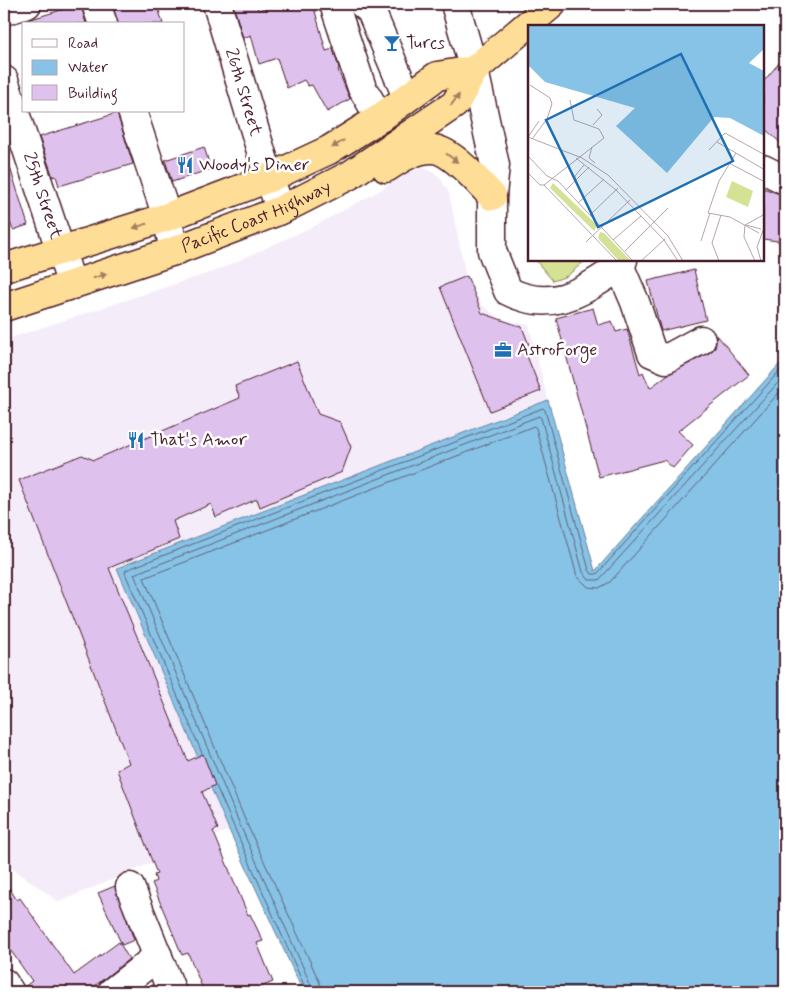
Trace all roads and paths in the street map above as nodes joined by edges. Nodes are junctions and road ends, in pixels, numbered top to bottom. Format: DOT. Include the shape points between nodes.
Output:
graph roads {
  1 [pos="27,4"];
  2 [pos="96,4"];
  3 [pos="217,4"];
  4 [pos="334,4"];
  5 [pos="363,4"];
  6 [pos="454,4"];
  7 [pos="552,4"];
  8 [pos="4,11"];
  9 [pos="102,22"];
  10 [pos="474,70"];
  11 [pos="4,80"];
  12 [pos="408,97"];
  13 [pos="132,112"];
  14 [pos="380,118"];
  15 [pos="764,170"];
  16 [pos="269,178"];
  17 [pos="785,180"];
  18 [pos="492,196"];
  19 [pos="281,210"];
  20 [pos="167,217"];
  21 [pos="174,251"];
  22 [pos="60,252"];
  23 [pos="621,263"];
  24 [pos="4,268"];
  25 [pos="72,285"];
  26 [pos="4,308"];
  27 [pos="701,340"];
  28 [pos="130,887"];
  29 [pos="158,956"];
  30 [pos="4,983"];
  31 [pos="116,990"];
  32 [pos="10,992"];
  33 [pos="172,992"];
  1 -- 8 [label="street"];
  2 -- 9 [label="street"];
  3 -- 16 [label="street, 26th Street"];
  4 -- 14 [label="street" via="362,88"];
  5 -- 12 [label="street" via="371,11"];
  6 -- 10 [label="street"];
  7 -- 10 [label="highway, Pacific Coast Highway"];
  10 -- 12 [label="highway, Pacific Coast Highway" via="437,76"];
  10 -- 18 [label="street" via="495,165"];
  19 -- 10 [label="highway, Pacific Coast Highway, one-way" via="350,174 455,104"];
  11 -- 22 [label="street, 25th Street"];
  12 -- 14 [label="highway, Pacific Coast Highway"];
  13 -- 20 [label="street"];
  14 -- 16 [label="highway, Pacific Coast Highway, one-way" via="329,150"];
  15 -- 17 [label="street"];
  16 -- 19 [label="street, 26th Street"];
  16 -- 20 [label="highway, Pacific Coast Highway"];
  19 -- 18 [label="highway, one-way" via="320,208 409,154 433,149 466,169"];
  18 -- 23 [label="street" via="492,251 508,292 524,300 546,302 580,293"];
  19 -- 21 [label="highway, Pacific Coast Highway"];
  20 -- 21 [label="street"];
  20 -- 22 [label="highway, Pacific Coast Highway, one-way"];
  25 -- 21 [label="highway, Pacific Coast Highway, one-way"];
  22 -- 24 [label="highway, Pacific Coast Highway"];
  22 -- 25 [label="street, 25th Street"];
  23 -- 27 [label="street" via="652,353 666,359"];
  25 -- 26 [label="highway, Pacific Coast Highway"];
  28 -- 29 [label="street"];
  29 -- 31 [label="street"];
  29 -- 33 [label="street"];
  30 -- 32 [label="street"];
}
